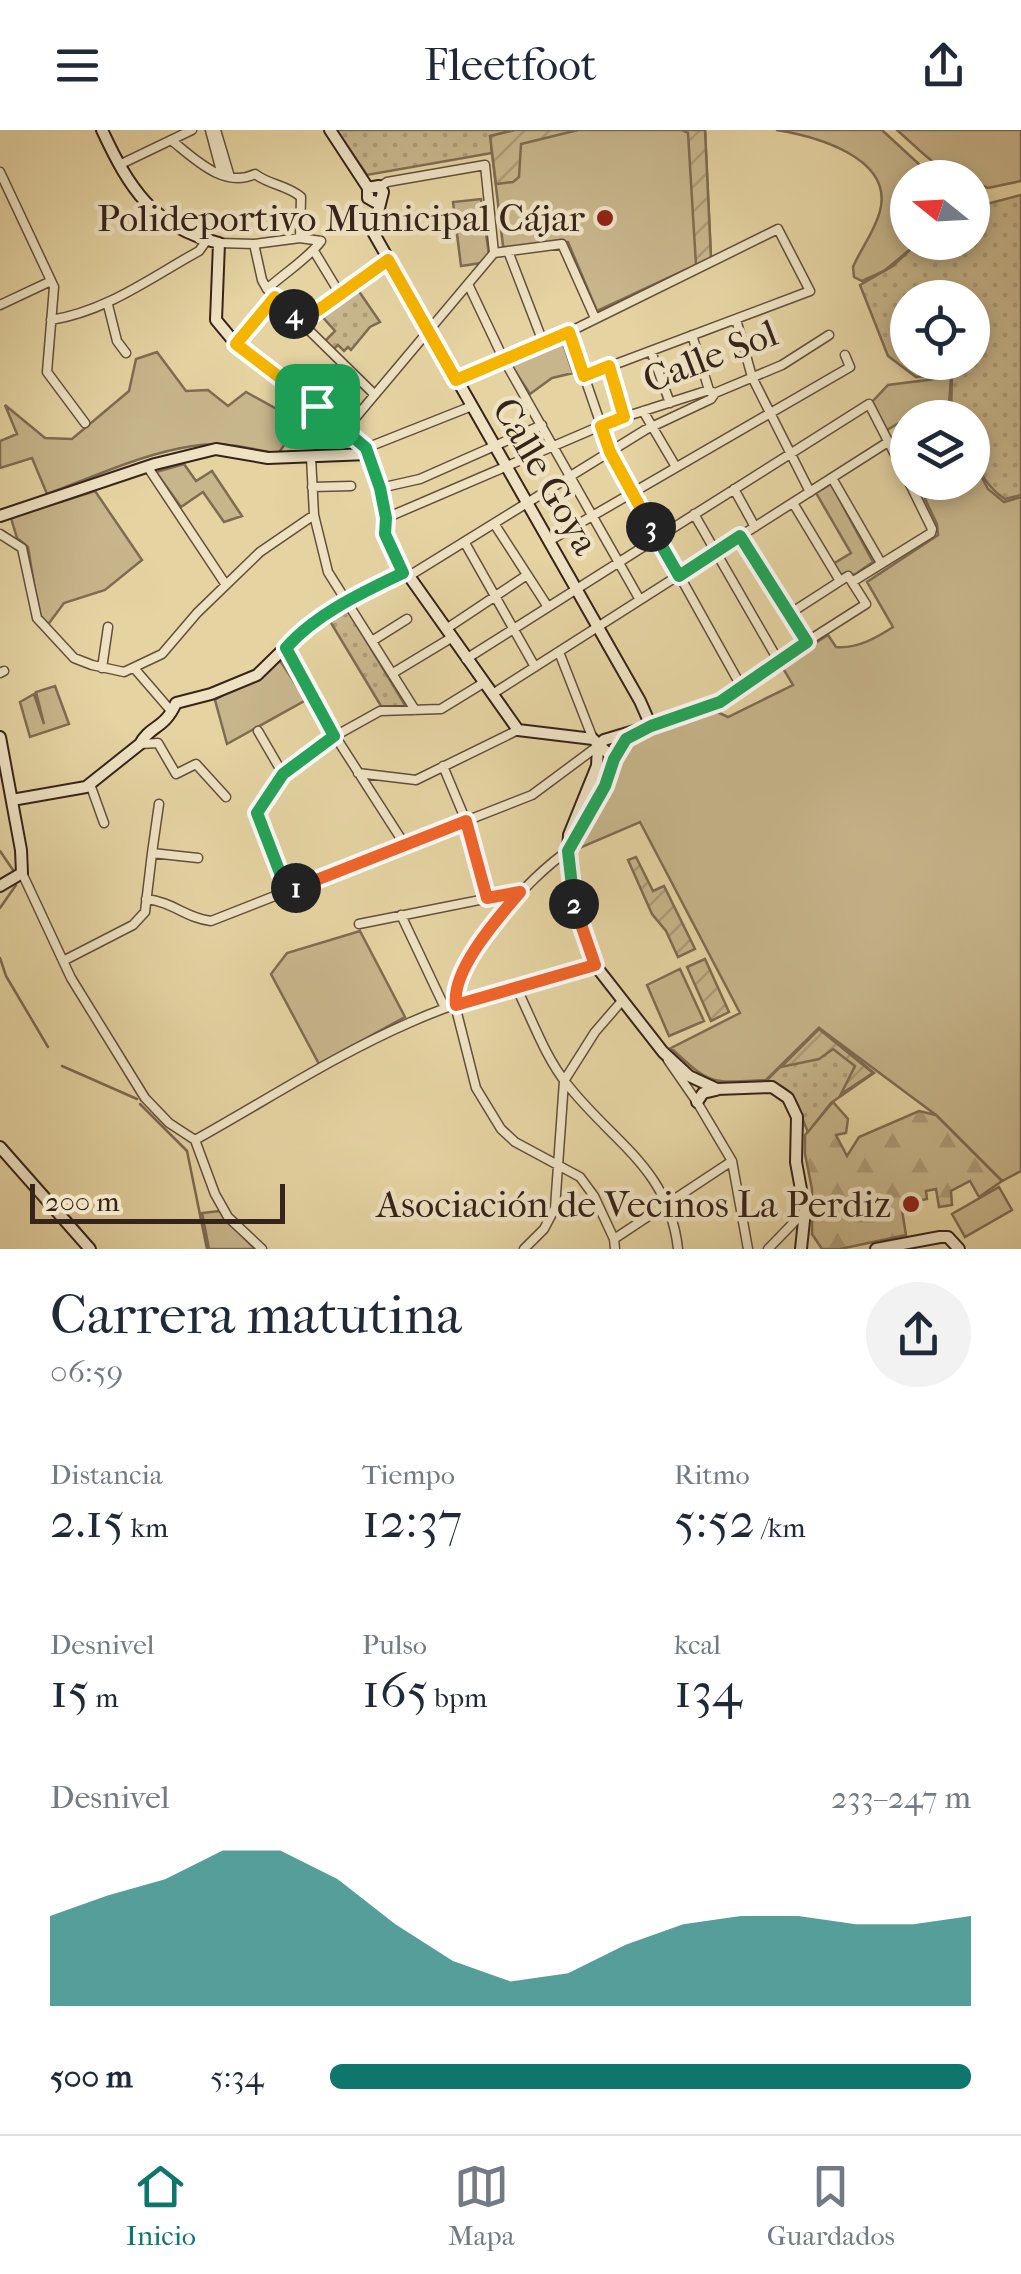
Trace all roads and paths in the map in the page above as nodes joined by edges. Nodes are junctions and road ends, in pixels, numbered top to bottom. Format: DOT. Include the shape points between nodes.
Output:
graph roads {
  1 [pos="102,130"];
  2 [pos="164,130"];
  3 [pos="192,130"];
  4 [pos="213,130"];
  5 [pos="330,130"];
  6 [pos="170,141"];
  7 [pos="118,165"];
  8 [pos="0,172"];
  9 [pos="226,176"];
  10 [pos="374,187"];
  11 [pos="300,238"];
  12 [pos="213,241"];
  13 [pos="254,244"];
  14 [pos="314,251"];
  15 [pos="508,251"];
  16 [pos="494,253"];
  17 [pos="388,260"];
  18 [pos="51,281"];
  19 [pos="468,284"];
  20 [pos="267,288"];
  21 [pos="340,294"];
  22 [pos="275,297"];
  23 [pos="0,305"];
  24 [pos="108,305"];
  25 [pos="595,318"];
  26 [pos="736,318"];
  27 [pos="51,320"];
  28 [pos="303,321"];
  29 [pos="427,330"];
  30 [pos="569,332"];
  31 [pos="692,334"];
  32 [pos="829,335"];
  33 [pos="543,342"];
  34 [pos="236,344"];
  35 [pos="651,350"];
  36 [pos="126,354"];
  37 [pos="845,355"];
  38 [pos="503,358"];
  39 [pos="609,366"];
  40 [pos="584,376"];
  41 [pos="752,377"];
  42 [pos="456,380"];
  43 [pos="712,391"];
  44 [pos="374,394"];
  45 [pos="669,402"];
  46 [pos="472,406"];
  47 [pos="643,411"];
  48 [pos="772,412"];
  49 [pos="675,416"];
  50 [pos="624,417"];
  51 [pos="86,422"];
  52 [pos="542,425"];
  53 [pos="601,426"];
  54 [pos="653,426"];
  55 [pos="346,429"];
  56 [pos="888,442"];
  57 [pos="890,446"];
  58 [pos="494,447"];
  59 [pos="556,447"];
  60 [pos="367,451"];
  61 [pos="610,452"];
  62 [pos="792,453"];
  63 [pos="311,457"];
  64 [pos="147,466"];
  65 [pos="676,467"];
  66 [pos="506,468"];
  67 [pos="572,476"];
  68 [pos="832,478"];
  69 [pos="312,486"];
  70 [pos="351,486"];
  71 [pos="380,488"];
  72 [pos="734,489"];
  73 [pos="632,492"];
  74 [pos="810,492"];
  75 [pos="918,500"];
  76 [pos="527,503"];
  77 [pos="793,503"];
  78 [pos="694,514"];
  79 [pos="592,515"];
  80 [pos="0,516"];
  81 [pos="314,516"];
  82 [pos="386,518"];
  83 [pos="495,525"];
  84 [pos="755,527"];
  85 [pos="0,534"];
  86 [pos="740,536"];
  87 [pos="658,539"];
  88 [pos="549,540"];
  89 [pos="465,543"];
  90 [pos="716,552"];
  91 [pos="881,563"];
  92 [pos="619,564"];
  93 [pos="406,574"];
  94 [pos="528,576"];
  95 [pos="679,576"];
  96 [pos="840,581"];
  97 [pos="852,582"];
  98 [pos="226,585"];
  99 [pos="576,589"];
  100 [pos="496,596"];
  101 [pos="640,600"];
  102 [pos="348,602"];
  103 [pos="548,607"];
  104 [pos="789,614"];
  105 [pos="408,619"];
  106 [pos="108,627"];
  107 [pos="596,628"];
  108 [pos="514,629"];
  109 [pos="449,633"];
  110 [pos="372,640"];
  111 [pos="807,642"];
  112 [pos="286,648"];
  113 [pos="559,652"];
  114 [pos="466,659"];
  115 [pos="778,660"];
  116 [pos="535,667"];
  117 [pos="102,668"];
  118 [pos="134,668"];
  119 [pos="393,673"];
  120 [pos="485,682"];
  121 [pos="741,686"];
  122 [pos="494,693"];
  123 [pos="415,710"];
  124 [pos="172,712"];
  125 [pos="651,726"];
  126 [pos="518,730"];
  127 [pos="258,731"];
  128 [pos="334,736"];
  129 [pos="630,736"];
  130 [pos="0,737"];
  131 [pos="595,742"];
  132 [pos="140,744"];
  133 [pos="614,759"];
  134 [pos="443,766"];
  135 [pos="283,774"];
  136 [pos="358,774"];
  137 [pos="90,784"];
  138 [pos="226,797"];
  139 [pos="12,800"];
  140 [pos="160,804"];
  141 [pos="466,821"];
  142 [pos="104,823"];
  143 [pos="405,844"];
  144 [pos="568,851"];
  145 [pos="152,853"];
  146 [pos="198,858"];
  147 [pos="22,874"];
  148 [pos="0,886"];
  149 [pos="287,891"];
  150 [pos="520,892"];
  151 [pos="487,898"];
  152 [pos="146,900"];
  153 [pos="401,915"];
  154 [pos="359,924"];
  155 [pos="63,961"];
  156 [pos="595,965"];
  157 [pos="516,988"];
  158 [pos="621,1002"];
  159 [pos="456,1005"];
  160 [pos="445,1008"];
  161 [pos="663,1052"];
  162 [pos="564,1081"];
  163 [pos="717,1090"];
  164 [pos="698,1102"];
  165 [pos="195,1140"];
  166 [pos="0,1147"];
  167 [pos="732,1161"];
  168 [pos="560,1166"];
  169 [pos="667,1204"];
  170 [pos="805,1211"];
  171 [pos="614,1238"];
  172 [pos="90,1249"];
  173 [pos="262,1249"];
  174 [pos="524,1249"];
  175 [pos="616,1249"];
  176 [pos="678,1249"];
  177 [pos="748,1249"];
  178 [pos="768,1249"];
  179 [pos="801,1249"];
  180 [pos="876,1249"];
  181 [pos="959,1249"];
  1 -- 7 [label="street"];
  2 -- 6 [label="street"];
  3 -- 6 [label="street"];
  4 -- 9 [label="street"];
  5 -- 10 [label="street"];
  6 -- 7 [label="street"];
  6 -- 9 [label="street"];
  7 -- 12 [label="street" via="150,208 178,229"];
  8 -- 18 [label="street"];
  9 -- 11 [label="street" via="255,174 301,197"];
  10 -- 16 [label="street" via="484,165"];
  10 -- 17 [label="street, Calle Goya" via="366,196 380,201 373,232"];
  11 -- 13 [label="street"];
  11 -- 14 [label="street" via="321,241"];
  12 -- 13 [label="street"];
  12 -- 24 [label="street"];
  12 -- 34 [label="street" via="216,320"];
  13 -- 20 [label="street"];
  14 -- 20 [label="street"];
  14 -- 21 [label="street"];
  15 -- 16 [label="street"];
  15 -- 25 [label="street" via="562,244"];
  15 -- 33 [label="street"];
  16 -- 19 [label="street"];
  17 -- 21 [label="street"];
  17 -- 29 [label="street, Calle Goya"];
  18 -- 23 [label="street"];
  18 -- 27 [label="street"];
  19 -- 29 [label="street"];
  19 -- 38 [label="street"];
  20 -- 22 [label="street"];
  21 -- 28 [label="street"];
  22 -- 28 [label="street"];
  22 -- 34 [label="street"];
  24 -- 27 [label="street"];
  24 -- 36 [label="street"];
  25 -- 26 [label="street" via="778,229 810,291"];
  25 -- 30 [label="street"];
  26 -- 31 [label="street"];
  26 -- 41 [label="street"];
  27 -- 51 [label="street" via="48,372"];
  28 -- 44 [label="street"];
  29 -- 42 [label="street, Calle Goya"];
  29 -- 44 [label="street"];
  30 -- 33 [label="street"];
  30 -- 40 [label="street"];
  31 -- 35 [label="street"];
  31 -- 43 [label="street"];
  32 -- 41 [label="street, Calle Sol"];
  33 -- 38 [label="street"];
  34 -- 55 [label="street"];
  35 -- 39 [label="street"];
  35 -- 45 [label="street"];
  37 -- 48 [label="street" via="850,367"];
  38 -- 42 [label="street"];
  38 -- 52 [label="street"];
  39 -- 40 [label="street"];
  39 -- 50 [label="street"];
  40 -- 53 [label="street"];
  41 -- 43 [label="street, Calle Sol"];
  41 -- 48 [label="street"];
  42 -- 46 [label="street, Calle Goya"];
  43 -- 45 [label="street, Calle Sol"];
  43 -- 49 [label="street"];
  44 -- 55 [label="street"];
  45 -- 47 [label="street, Calle Sol"];
  45 -- 49 [label="street"];
  46 -- 58 [label="street, Calle Goya"];
  46 -- 60 [label="street"];
  47 -- 50 [label="street, Calle Sol"];
  47 -- 54 [label="street"];
  48 -- 62 [label="street"];
  48 -- 65 [label="street"];
  49 -- 54 [label="street"];
  50 -- 53 [label="street, Calle Sol"];
  52 -- 58 [label="street"];
  52 -- 59 [label="street"];
  53 -- 59 [label="street, Calle Sol"];
  53 -- 61 [label="street"];
  54 -- 61 [label="street"];
  54 -- 65 [label="street"];
  55 -- 60 [label="street"];
  56 -- 57 [label="street"];
  56 -- 62 [label="street" via="869,404"];
  56 -- 68 [label="street"];
  58 -- 66 [label="street, Calle Goya"];
  58 -- 71 [label="street" via="420,479"];
  59 -- 66 [label="street, Calle Sol"];
  59 -- 67 [label="street"];
  60 -- 63 [label="street"];
  60 -- 71 [label="street"];
  61 -- 67 [label="street"];
  61 -- 73 [label="street"];
  62 -- 72 [label="street"];
  62 -- 74 [label="street"];
  63 -- 64 [label="street" via="216,449"];
  63 -- 69 [label="street"];
  64 -- 80 [label="street"];
  64 -- 98 [label="street"];
  65 -- 73 [label="street"];
  66 -- 76 [label="street, Calle Goya"];
  66 -- 82 [label="street, Calle Sol"];
  67 -- 76 [label="street"];
  67 -- 79 [label="street"];
  68 -- 74 [label="street"];
  68 -- 91 [label="street"];
  69 -- 70 [label="street"];
  69 -- 81 [label="street"];
  71 -- 82 [label="street"];
  72 -- 78 [label="street"];
  72 -- 84 [label="street"];
  73 -- 79 [label="street"];
  73 -- 87 [label="street"];
  74 -- 77 [label="street"];
  75 -- 91 [label="street" via="931,533"];
  76 -- 83 [label="street"];
  76 -- 88 [label="street, Calle Goya"];
  77 -- 84 [label="street"];
  77 -- 96 [label="street"];
  78 -- 87 [label="street"];
  78 -- 90 [label="street"];
  79 -- 88 [label="street"];
  79 -- 92 [label="street"];
  81 -- 98 [label="street"];
  81 -- 102 [label="street" via="328,572"];
  82 -- 93 [label="street" via="385,534"];
  83 -- 89 [label="street"];
  83 -- 94 [label="street"];
  84 -- 86 [label="street"];
  85 -- 117 [label="street" via="22,548 36,618 74,658"];
  86 -- 90 [label="street"];
  86 -- 104 [label="street"];
  87 -- 92 [label="street"];
  87 -- 95 [label="street"];
  88 -- 99 [label="street, Calle Goya"];
  89 -- 93 [label="street"];
  89 -- 100 [label="street"];
  90 -- 95 [label="street"];
  90 -- 115 [label="street"];
  91 -- 97 [label="street"];
  92 -- 99 [label="street"];
  92 -- 101 [label="street"];
  93 -- 102 [label="street"];
  93 -- 109 [label="street"];
  94 -- 100 [label="street"];
  94 -- 103 [label="street"];
  95 -- 101 [label="street"];
  95 -- 121 [label="street"];
  96 -- 97 [label="street" via="848,576"];
  96 -- 104 [label="street"];
  97 -- 111 [label="street" via="866,604"];
  98 -- 118 [label="street" via="162,654"];
  99 -- 103 [label="street"];
  99 -- 107 [label="street, Calle Goya"];
  100 -- 108 [label="street"];
  100 -- 109 [label="street"];
  101 -- 107 [label="street"];
  102 -- 110 [label="street"];
  102 -- 112 [label="street"];
  103 -- 108 [label="street"];
  104 -- 111 [label="street"];
  105 -- 110 [label="street"];
  106 -- 117 [label="street"];
  107 -- 113 [label="street"];
  107 -- 125 [label="street, Calle Goya"];
  108 -- 114 [label="street"];
  108 -- 116 [label="street"];
  109 -- 114 [label="street"];
  109 -- 119 [label="street"];
  110 -- 119 [label="street"];
  111 -- 115 [label="street"];
  112 -- 124 [label="street" via="257,675 176,704"];
  112 -- 128 [label="street"];
  113 -- 116 [label="street"];
  113 -- 131 [label="street"];
  114 -- 120 [label="street"];
  115 -- 121 [label="street"];
  116 -- 122 [label="street"];
  117 -- 118 [label="street"];
  118 -- 124 [label="street"];
  119 -- 123 [label="street"];
  120 -- 122 [label="street"];
  120 -- 123 [label="street" via="441,709"];
  121 -- 125 [label="street" via="720,702"];
  122 -- 126 [label="street"];
  123 -- 128 [label="street" via="380,711"];
  124 -- 132 [label="street"];
  125 -- 129 [label="street"];
  126 -- 131 [label="street"];
  126 -- 134 [label="street"];
  127 -- 135 [label="street"];
  128 -- 135 [label="street"];
  128 -- 136 [label="street"];
  129 -- 131 [label="street"];
  129 -- 133 [label="street"];
  130 -- 139 [label="street"];
  131 -- 133 [label="street"];
  131 -- 141 [label="street" via="532,795"];
  131 -- 144 [label="street" via="597,766"];
  132 -- 137 [label="street"];
  132 -- 138 [label="street" via="158,743 176,774 196,764"];
  133 -- 144 [label="street"];
  134 -- 136 [label="street" via="416,780"];
  134 -- 141 [label="street"];
  135 -- 149 [label="street" via="257,813"];
  136 -- 143 [label="street"];
  137 -- 139 [label="street"];
  137 -- 142 [label="street"];
  139 -- 147 [label="street"];
  140 -- 145 [label="street"];
  141 -- 143 [label="street"];
  141 -- 151 [label="street"];
  143 -- 149 [label="street"];
  144 -- 150 [label="street"];
  144 -- 156 [label="street" via="574,905"];
  145 -- 146 [label="street"];
  145 -- 152 [label="street"];
  147 -- 148 [label="street"];
  147 -- 155 [label="street"];
  149 -- 152 [label="street" via="210,921"];
  150 -- 151 [label="street"];
  150 -- 159 [label="street" via="481,941 454,994"];
  151 -- 153 [label="street"];
  152 -- 155 [label="street" via="133,925"];
  153 -- 154 [label="street"];
  153 -- 160 [label="street"];
  155 -- 165 [label="street" via="144,1098"];
  156 -- 157 [label="street"];
  156 -- 158 [label="street"];
  157 -- 159 [label="street"];
  157 -- 162 [label="street"];
  158 -- 161 [label="street"];
  158 -- 162 [label="street"];
  159 -- 160 [label="street"];
  159 -- 168 [label="street" via="476,1088 501,1130"];
  160 -- 165 [label="street" via="287,1084"];
  161 -- 163 [label="street"];
  161 -- 164 [label="street"];
  162 -- 168 [label="street"];
  162 -- 169 [label="street" via="648,1169"];
  163 -- 164 [label="street"];
  163 -- 170 [label="street" via="764,1086 792,1104"];
  164 -- 167 [label="street"];
  165 -- 173 [label="street" via="228,1216"];
  166 -- 172 [label="street"];
  167 -- 169 [label="street"];
  167 -- 177 [label="street"];
  168 -- 171 [label="street" via="580,1177"];
  168 -- 174 [label="street" via="555,1208"];
  169 -- 171 [label="street"];
  169 -- 176 [label="street"];
  170 -- 178 [label="street"];
  170 -- 179 [label="street"];
  171 -- 175 [label="street"];
  180 -- 181 [label="street" via="948,1237"];
}
